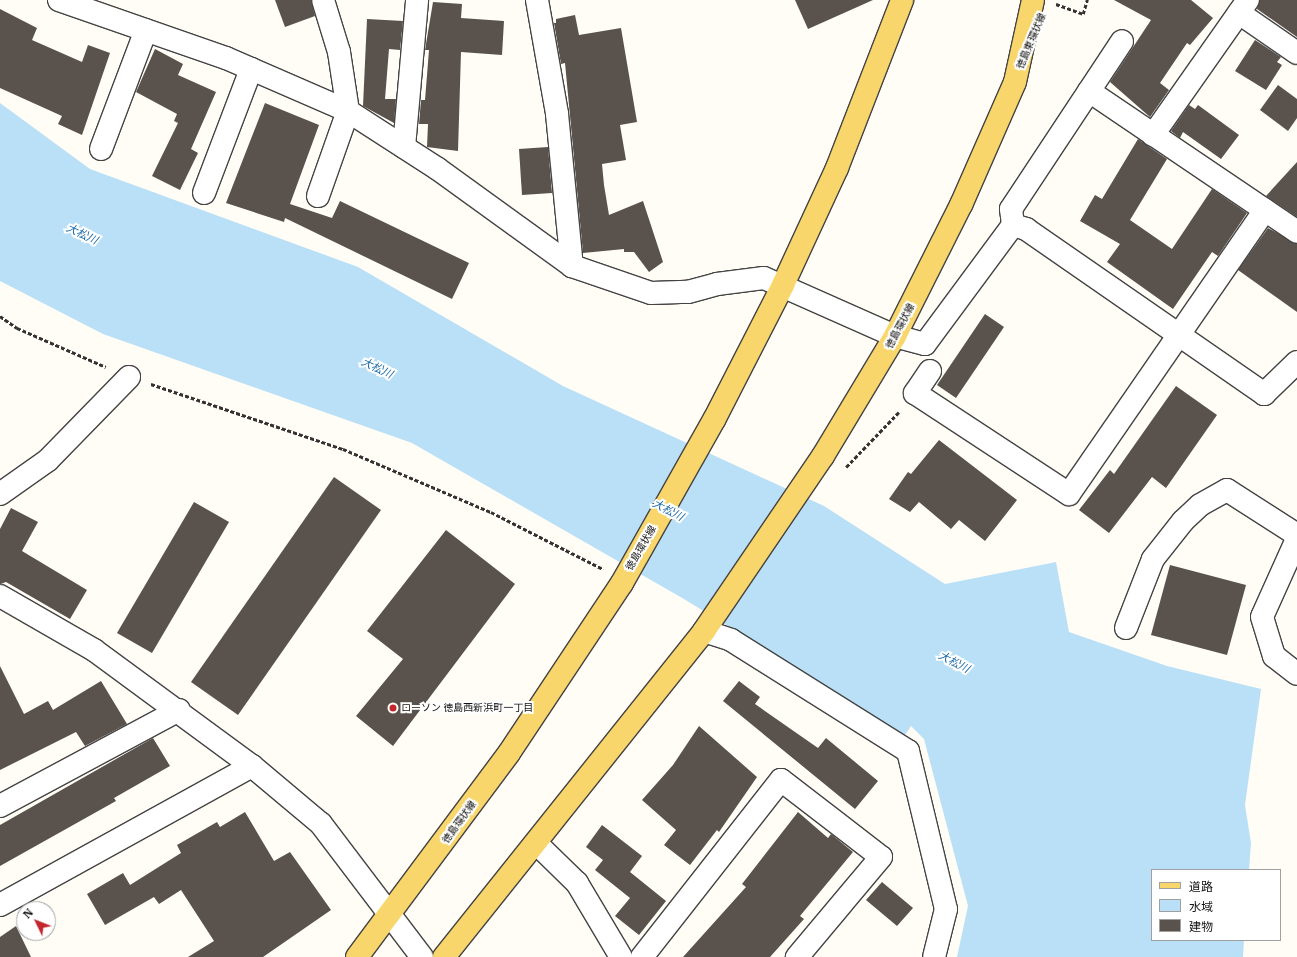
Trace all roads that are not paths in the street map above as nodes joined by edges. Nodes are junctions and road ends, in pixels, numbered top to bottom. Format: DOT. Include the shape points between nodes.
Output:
graph roads {
  1 [pos="59,0"];
  2 [pos="323,0"];
  3 [pos="417,0"];
  4 [pos="537,0"];
  5 [pos="902,0"];
  6 [pos="1043,0"];
  7 [pos="1243,7"];
  8 [pos="146,30"];
  9 [pos="1122,41"];
  10 [pos="1297,53"];
  11 [pos="251,69"];
  12 [pos="1089,91"];
  13 [pos="348,111"];
  14 [pos="1153,135"];
  15 [pos="404,147"];
  16 [pos="101,149"];
  17 [pos="204,193"];
  18 [pos="318,196"];
  19 [pos="1265,210"];
  20 [pos="1013,225"];
  21 [pos="1297,232"];
  22 [pos="572,266"];
  23 [pos="783,285"];
  24 [pos="1178,333"];
  25 [pos="895,336"];
  26 [pos="1297,362"];
  27 [pos="930,371"];
  28 [pos="129,377"];
  29 [pos="0,493"];
  30 [pos="1297,535"];
  31 [pos="1297,539"];
  32 [pos="0,596"];
  33 [pos="706,627"];
  34 [pos="1126,628"];
  35 [pos="1297,674"];
  36 [pos="179,710"];
  37 [pos="252,766"];
  38 [pos="0,806"];
  39 [pos="537,844"];
  40 [pos="0,905"];
  41 [pos="390,916"];
  42 [pos="357,957"];
  43 [pos="422,957"];
  44 [pos="444,957"];
  45 [pos="621,957"];
  46 [pos="642,957"];
  47 [pos="797,957"];
  48 [pos="934,957"];
  1 -- 8 [label="street"];
  2 -- 13 [label="street" via="338,52"];
  3 -- 15 [label="street"];
  4 -- 22 [label="street" via="557,114"];
  5 -- 23 [label="main road, 徳島環状線" via="837,168"];
  6 -- 25 [label="main road, 徳島環状線" via="1015,82 961,205"];
  7 -- 10 [label="street"];
  7 -- 14 [label="street"];
  8 -- 11 [label="street"];
  8 -- 16 [label="street"];
  9 -- 12 [label="street"];
  11 -- 13 [label="street"];
  11 -- 17 [label="street"];
  12 -- 14 [label="street"];
  12 -- 20 [label="street" via="1011,209"];
  13 -- 15 [label="street"];
  13 -- 18 [label="street"];
  14 -- 19 [label="street"];
  15 -- 22 [label="street"];
  19 -- 21 [label="street"];
  19 -- 24 [label="street"];
  20 -- 24 [label="street" via="1026,229"];
  20 -- 25 [label="street" via="925,344"];
  22 -- 23 [label="street" via="650,293 688,292 717,284 764,278"];
  23 -- 25 [label="street"];
  23 -- 41 [label="main road, 徳島環状線" via="714,420 624,580 508,753"];
  24 -- 26 [label="street" via="1264,394"];
  24 -- 27 [label="street" via="1069,494 915,393"];
  25 -- 33 [label="main road, 徳島環状線" via="823,456"];
  28 -- 29 [label="street" via="48,460"];
  30 -- 34 [label="street" via="1227,490 1200,505 1183,521 1153,559"];
  31 -- 35 [label="street" via="1262,617 1274,656"];
  32 -- 36 [label="street" via="94,650"];
  33 -- 39 [label="main road, 徳島環状線"];
  33 -- 48 [label="street" via="908,751 946,910"];
  36 -- 37 [label="street"];
  36 -- 38 [label="street"];
  37 -- 40 [label="street"];
  37 -- 41 [label="street" via="321,824"];
  39 -- 44 [label="main road, 徳島環状線"];
  39 -- 45 [label="street" via="578,883"];
  41 -- 42 [label="main road, 徳島環状線"];
  41 -- 43 [label="street"];
  46 -- 47 [label="street" via="781,780 881,857"];
}
